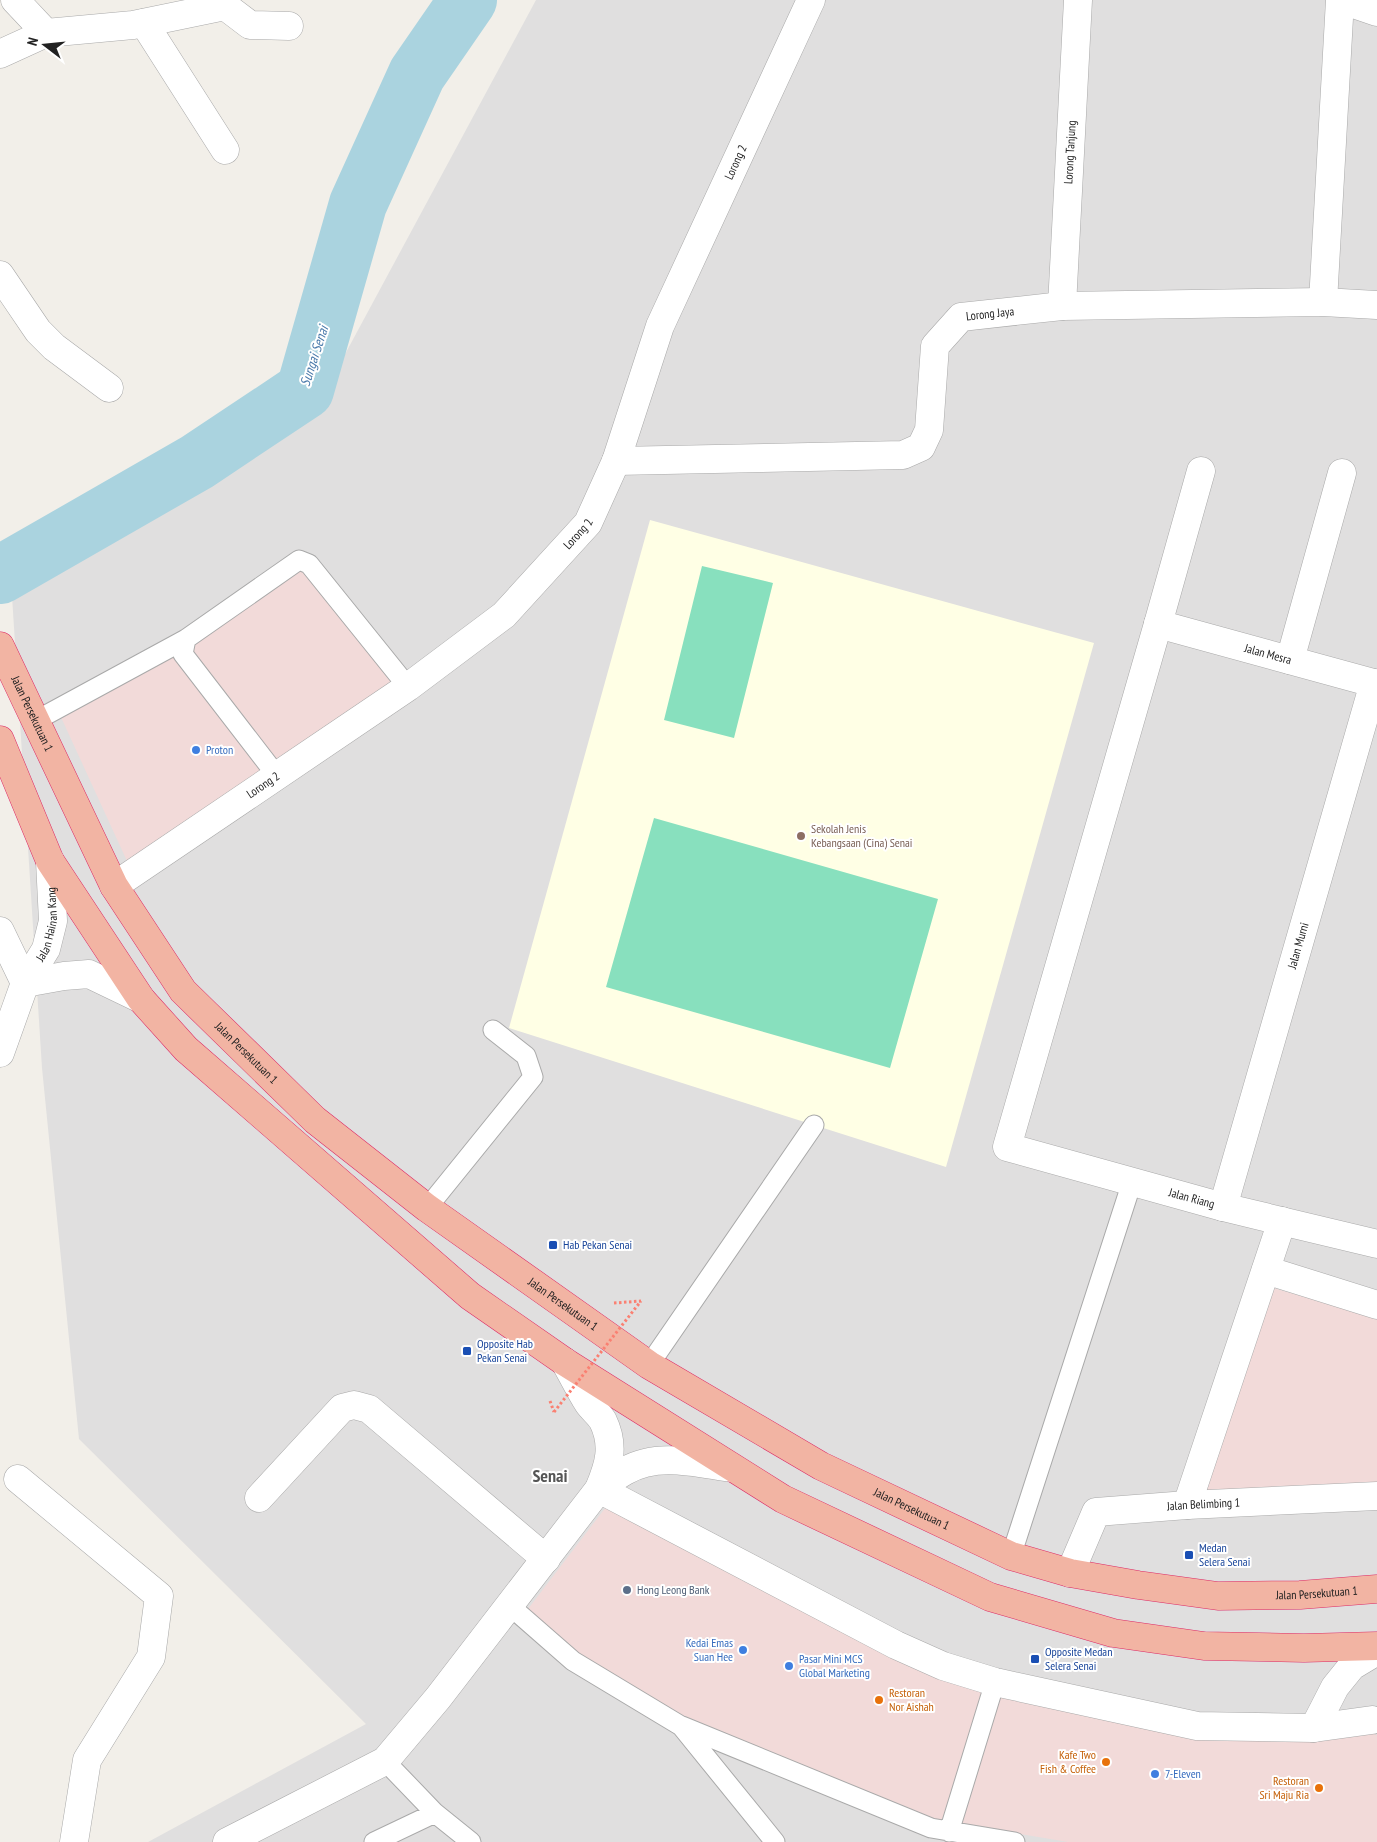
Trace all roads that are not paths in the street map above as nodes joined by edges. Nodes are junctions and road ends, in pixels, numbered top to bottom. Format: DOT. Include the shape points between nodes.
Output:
graph roads {
  1 [pos="15,0"];
  2 [pos="811,0"];
  3 [pos="1078,0"];
  4 [pos="1341,0"];
  5 [pos="1377,12"];
  6 [pos="144,23"];
  7 [pos="289,26"];
  8 [pos="46,33"];
  9 [pos="0,54"];
  10 [pos="225,150"];
  11 [pos="0,275"];
  12 [pos="1323,302"];
  13 [pos="1377,304"];
  14 [pos="1062,306"];
  15 [pos="109,388"];
  16 [pos="616,461"];
  17 [pos="1201,471"];
  18 [pos="1342,473"];
  19 [pos="1158,624"];
  20 [pos="186,640"];
  21 [pos="5,657"];
  22 [pos="1290,660"];
  23 [pos="1375,683"];
  24 [pos="408,687"];
  25 [pos="35,721"];
  26 [pos="0,740"];
  27 [pos="276,776"];
  28 [pos="50,861"];
  29 [pos="114,886"];
  30 [pos="0,931"];
  31 [pos="25,983"];
  32 [pos="140,999"];
  33 [pos="493,1030"];
  34 [pos="0,1052"];
  35 [pos="814,1125"];
  36 [pos="1132,1182"];
  37 [pos="1224,1207"];
  38 [pos="427,1208"];
  39 [pos="1282,1221"];
  40 [pos="1377,1244"];
  41 [pos="1266,1270"];
  42 [pos="1377,1305"];
  43 [pos="565,1362"];
  44 [pos="648,1365"];
  45 [pos="732,1468"];
  46 [pos="18,1479"];
  47 [pos="599,1489"];
  48 [pos="1377,1496"];
  49 [pos="259,1498"];
  50 [pos="1187,1504"];
  51 [pos="1011,1556"];
  52 [pos="546,1559"];
  53 [pos="1070,1573"];
  54 [pos="1377,1589"];
  55 [pos="510,1606"];
  56 [pos="1377,1646"];
  57 [pos="1377,1651"];
  58 [pos="995,1682"];
  59 [pos="1375,1723"];
  60 [pos="681,1726"];
  61 [pos="1314,1728"];
  62 [pos="385,1761"];
  63 [pos="436,1813"];
  64 [pos="949,1832"];
  65 [pos="239,1840"];
  66 [pos="74,1842"];
  67 [pos="374,1842"];
  68 [pos="471,1842"];
  69 [pos="775,1842"];
  70 [pos="1015,1842"];
  1 -- 8 [label="street"];
  2 -- 16 [label="street, Lorong 2" via="660,326"];
  3 -- 14 [label="street, Lorong Tanjung"];
  4 -- 5 [label="street"];
  4 -- 12 [label="street"];
  6 -- 7 [label="street" via="225,6 250,25"];
  6 -- 8 [label="street"];
  6 -- 10 [label="street"];
  8 -- 9 [label="street"];
  11 -- 15 [label="street" via="38,331"];
  12 -- 13 [label="street, Lorong Jaya"];
  12 -- 14 [label="street, Lorong Jaya"];
  14 -- 16 [label="street, Lorong Jaya" via="961,317 935,346 929,430 921,447 903,455"];
  16 -- 24 [label="street, Lorong 2" via="588,523 511,608"];
  17 -- 19 [label="street"];
  18 -- 22 [label="street"];
  19 -- 22 [label="street, Jalan Mesra"];
  19 -- 36 [label="street, Jalan Riang" via="1007,1147"];
  20 -- 24 [label="lane" via="298,560 309,564"];
  20 -- 25 [label="lane"];
  20 -- 27 [label="lane" via="183,654"];
  21 -- 25 [label="highway, Jalan Persekutuan 1"];
  22 -- 23 [label="street, Jalan Mesra"];
  23 -- 37 [label="street, Jalan Murni"];
  24 -- 27 [label="street, Lorong 2"];
  25 -- 29 [label="highway, Jalan Persekutuan 1"];
  26 -- 28 [label="highway"];
  27 -- 29 [label="street, Lorong 2"];
  28 -- 31 [label="street, Jalan Hainan Kang" via="53,921 46,949"];
  28 -- 32 [label="highway"];
  29 -- 38 [label="highway, Jalan Persekutuan 1" via="183,991 315,1120"];
  30 -- 31 [label="street"];
  31 -- 32 [label="street, Jalan Hainan Kang" via="89,974"];
  31 -- 34 [label="street, Jalan Hainan Kang"];
  32 -- 43 [label="highway" via="186,1049 470,1296"];
  33 -- 38 [label="lane" via="526,1056 534,1077"];
  35 -- 44 [label="lane"];
  36 -- 37 [label="street, Jalan Riang"];
  36 -- 51 [label="lane"];
  37 -- 39 [label="street, Jalan Riang"];
  38 -- 44 [label="highway, Jalan Persekutuan 1"];
  39 -- 40 [label="street, Jalan Riang"];
  39 -- 41 [label="street"];
  41 -- 42 [label="street"];
  41 -- 50 [label="street"];
  43 -- 45 [label="highway"];
  43 -- 47 [label="street" via="602,1420 608,1436 609,1466"];
  44 -- 51 [label="highway, Jalan Persekutuan 1" via="821,1466"];
  45 -- 47 [label="street" via="678,1460 645,1462 625,1470"];
  45 -- 56 [label="highway" via="783,1499 990,1597 1113,1633 1204,1646"];
  46 -- 66 [label="street" via="160,1596 151,1657 87,1760"];
  47 -- 52 [label="street"];
  47 -- 58 [label="street" via="896,1645 943,1666"];
  48 -- 50 [label="street, Jalan Belimbing 1"];
  49 -- 52 [label="street" via="342,1408 354,1405 369,1409"];
  50 -- 53 [label="street, Jalan Belimbing 1" via="1096,1512"];
  51 -- 53 [label="highway, Jalan Persekutuan 1"];
  52 -- 55 [label="street"];
  53 -- 54 [label="highway, Jalan Persekutuan 1" via="1218,1596 1300,1595"];
  55 -- 60 [label="lane" via="573,1661"];
  55 -- 62 [label="street"];
  57 -- 61 [label="street" via="1352,1666 1335,1687"];
  58 -- 61 [label="street" via="1197,1726"];
  58 -- 64 [label="lane"];
  59 -- 61 [label="street"];
  60 -- 64 [label="lane" via="931,1828"];
  60 -- 69 [label="lane"];
  62 -- 63 [label="lane"];
  62 -- 65 [label="street"];
  63 -- 67 [label="lane"];
  63 -- 68 [label="lane"];
  64 -- 70 [label="lane"];
}
